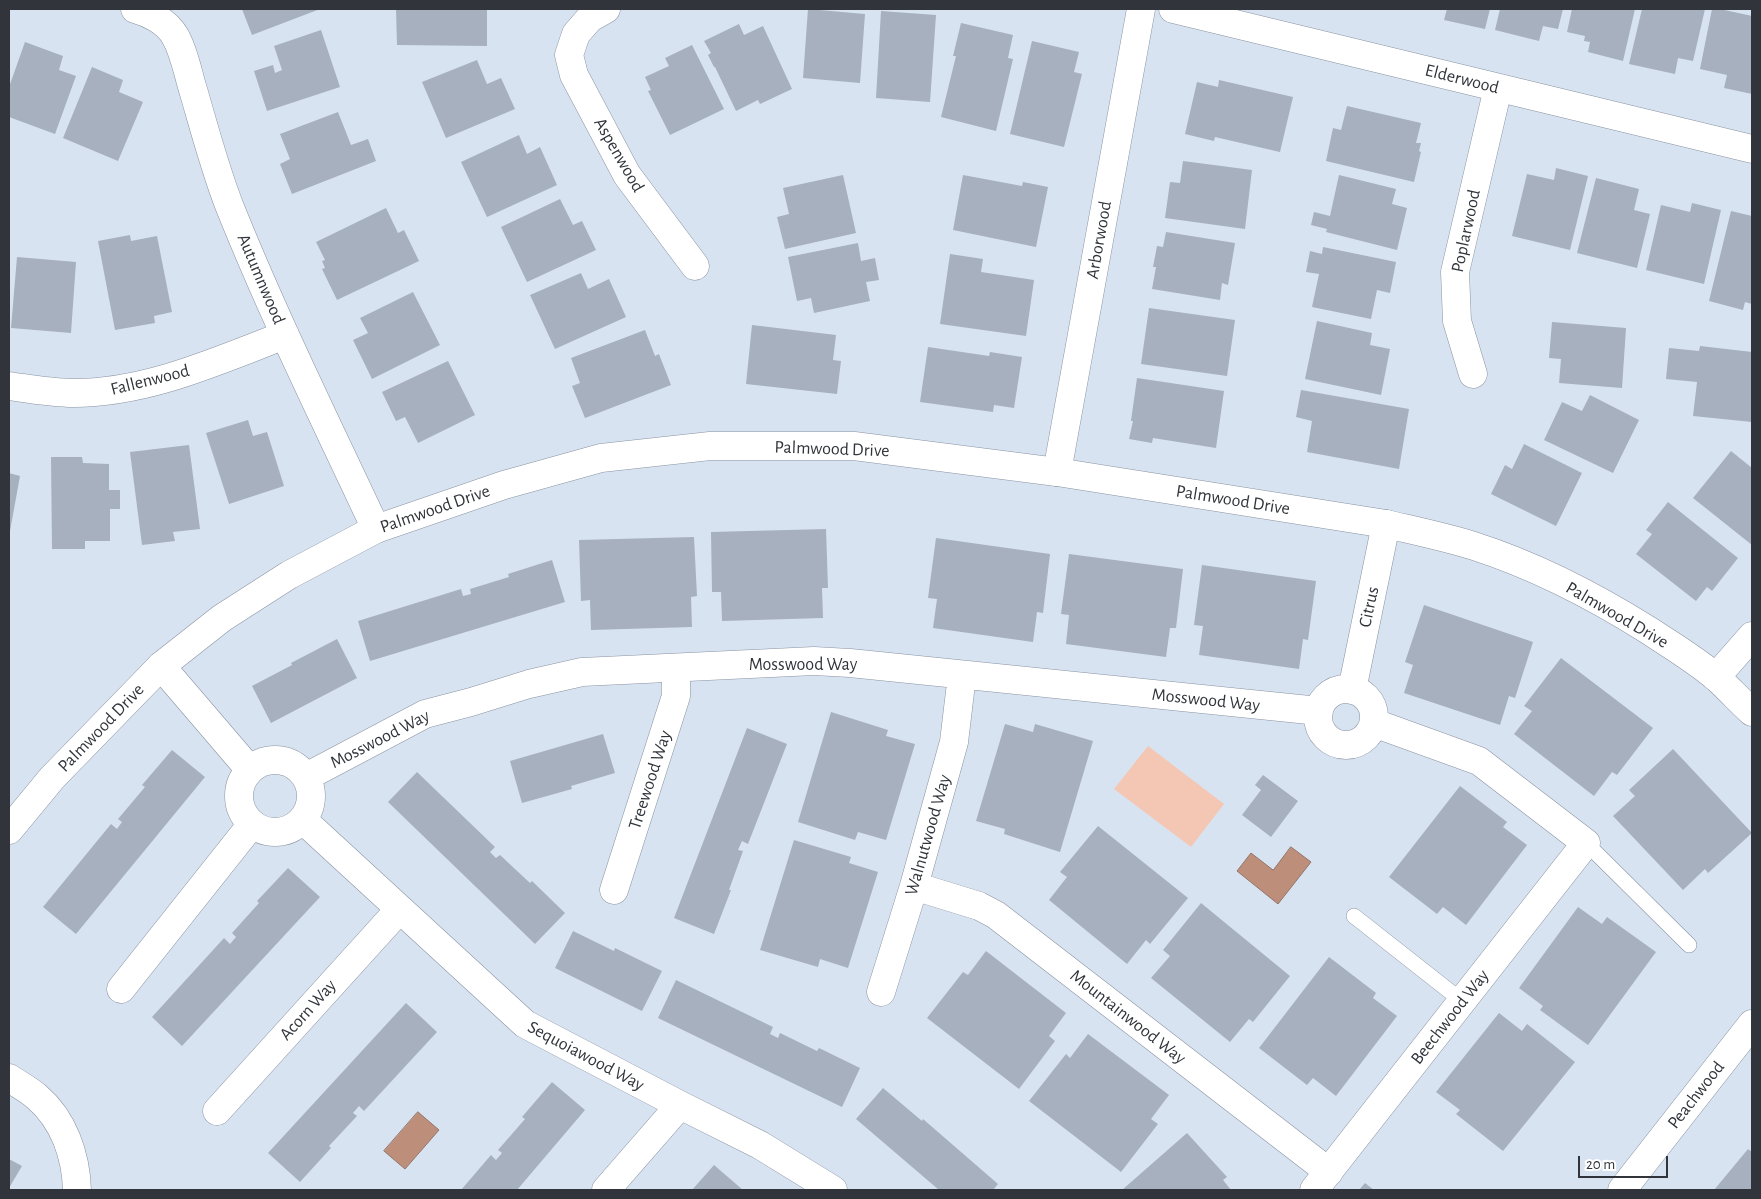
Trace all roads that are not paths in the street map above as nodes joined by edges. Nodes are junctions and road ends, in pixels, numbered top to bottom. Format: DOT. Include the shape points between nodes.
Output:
graph roads {
  1 [pos="135,9"];
  2 [pos="606,9"];
  3 [pos="1142,9"];
  4 [pos="1173,9"];
  5 [pos="1498,88"];
  6 [pos="1752,149"];
  7 [pos="695,266"];
  8 [pos="285,335"];
  9 [pos="1473,374"];
  10 [pos="9,386"];
  11 [pos="1057,472"];
  12 [pos="1386,524"];
  13 [pos="376,529"];
  14 [pos="1752,636"];
  15 [pos="161,666"];
  16 [pos="676,668"];
  17 [pos="962,675"];
  18 [pos="1716,677"];
  19 [pos="1352,690"];
  20 [pos="1319,711"];
  21 [pos="1752,712"];
  22 [pos="1374,723"];
  23 [pos="250,770"];
  24 [pos="306,777"];
  25 [pos="303,820"];
  26 [pos="252,824"];
  27 [pos="9,830"];
  28 [pos="1586,843"];
  29 [pos="914,886"];
  30 [pos="614,890"];
  31 [pos="399,910"];
  32 [pos="1354,916"];
  33 [pos="1688,944"];
  34 [pos="121,989"];
  35 [pos="881,992"];
  36 [pos="1462,1001"];
  37 [pos="1752,1024"];
  38 [pos="9,1078"];
  39 [pos="680,1105"];
  40 [pos="217,1111"];
  41 [pos="1322,1181"];
  42 [pos="77,1190"];
  43 [pos="606,1190"];
  44 [pos="833,1190"];
  45 [pos="1622,1190"];
  1 -- 8 [label="street, Autumnwood" via="164,23 181,50 229,204"];
  2 -- 7 [label="street, Aspenwood" via="590,18 576,34 570,55 574,74 627,176"];
  3 -- 11 [label="street, Arborwood"];
  4 -- 5 [label="street, Elderwood"];
  5 -- 6 [label="street, Elderwood"];
  5 -- 9 [label="street, Poplarwood" via="1455,272 1457,321"];
  8 -- 10 [label="street, Fallenwood" via="184,373 138,385 74,393"];
  8 -- 13 [label="street, Autumnwood"];
  11 -- 12 [label="street, Palmwood Drive"];
  11 -- 13 [label="street, Palmwood Drive" via="854,446 710,446 601,458 504,485"];
  12 -- 18 [label="street, Palmwood Drive" via="1475,546 1515,561 1616,610"];
  12 -- 19 [label="street, Citrus"];
  13 -- 15 [label="street, Palmwood Drive" via="274,584 222,618"];
  14 -- 18 [label="street"];
  15 -- 23 [label="street"];
  15 -- 27 [label="street, Palmwood Drive" via="52,778"];
  16 -- 17 [label="street, Mosswood Way" via="814,661"];
  16 -- 24 [label="street, Mosswood Way" via="582,672 426,714"];
  16 -- 30 [label="street, Treewood Way" via="676,696"];
  17 -- 20 [label="street, Mosswood Way"];
  17 -- 29 [label="street, Walnutwood Way" via="954,742"];
  18 -- 21 [label="street, Palmwood Drive"];
  19 -- 20 [label="street" via="1331,694"];
  19 -- 22 [label="street" via="1370,702"];
  20 -- 22 [label="street" via="1318,722 1322,732 1340,745 1361,741"];
  22 -- 28 [label="street" via="1479,761"];
  23 -- 24 [label="street" via="269,760 280,760 299,768"];
  23 -- 26 [label="street" via="243,780 240,804"];
  24 -- 25 [label="street" via="312,799"];
  25 -- 26 [label="street" via="284,831 273,832"];
  25 -- 31 [label="street, Sequoiawood Way"];
  26 -- 34 [label="street"];
  28 -- 33 [label="lane"];
  28 -- 36 [label="street, Beechwood Way"];
  29 -- 35 [label="street, Walnutwood Way"];
  29 -- 41 [label="street, Mountainwood Way" via="996,915"];
  31 -- 39 [label="street, Sequoiawood Way" via="525,1024"];
  31 -- 40 [label="street, Acorn Way"];
  32 -- 36 [label="lane"];
  36 -- 41 [label="street, Beechwood Way"];
  37 -- 45 [label="street, Peachwood"];
  38 -- 42 [label="street" via="38,1097 60,1126 76,1168"];
  39 -- 43 [label="street"];
  39 -- 44 [label="street, Sequoiawood Way" via="760,1145"];
}
